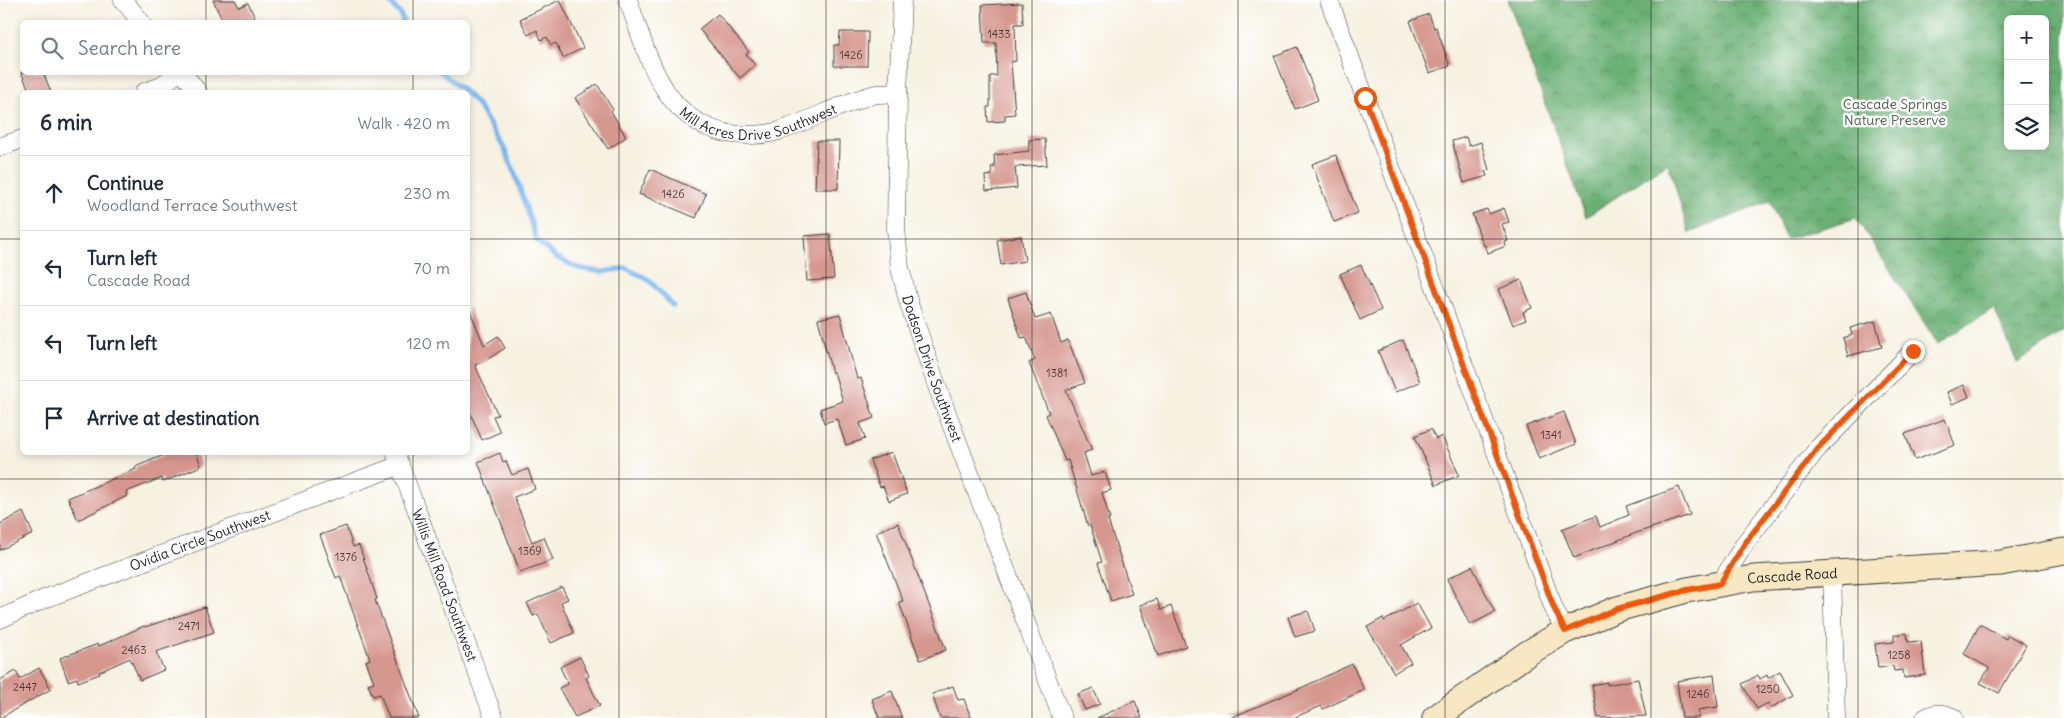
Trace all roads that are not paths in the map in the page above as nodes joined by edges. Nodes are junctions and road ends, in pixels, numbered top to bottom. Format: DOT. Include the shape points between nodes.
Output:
graph roads {
  1 [pos="123,0"];
  2 [pos="628,0"];
  3 [pos="902,0"];
  4 [pos="1329,0"];
  5 [pos="139,20"];
  6 [pos="176,75"];
  7 [pos="183,75"];
  8 [pos="150,90"];
  9 [pos="196,90"];
  10 [pos="898,94"];
  11 [pos="20,139"];
  12 [pos="0,147"];
  13 [pos="1913,351"];
  14 [pos="398,459"];
  15 [pos="2064,551"];
  16 [pos="1832,572"];
  17 [pos="1720,584"];
  18 [pos="0,619"];
  19 [pos="1565,631"];
  20 [pos="494,718"];
  21 [pos="1062,718"];
  22 [pos="1434,718"];
  23 [pos="1836,718"];
  24 [pos="1924,718"];
  25 [pos="1954,718"];
  1 -- 5 [label="street"];
  2 -- 10 [label="street, Mill Acres Drive Southwest" via="656,78 671,101 690,118 714,130 740,136 777,131 873,94"];
  3 -- 10 [label="street, Dodson Drive Southwest"];
  4 -- 19 [label="street" via="1550,599"];
  6 -- 8 [label="street"];
  7 -- 9 [label="street"];
  10 -- 21 [label="street, Dodson Drive Southwest" via="896,230 900,268 909,304"];
  11 -- 12 [label="street"];
  13 -- 17 [label="street" via="1818,448 1745,543"];
  14 -- 18 [label="street, Ovidia Circle Southwest"];
  14 -- 20 [label="street, Willis Mill Road Southwest"];
  15 -- 16 [label="main road, Cascade Road" via="2001,563"];
  16 -- 17 [label="main road, Cascade Road"];
  16 -- 23 [label="street"];
  17 -- 19 [label="main road, Cascade Road" via="1617,609"];
  19 -- 22 [label="main road, Cascade Road"];
  24 -- 25 [label="street" via="1943,714"];
}
